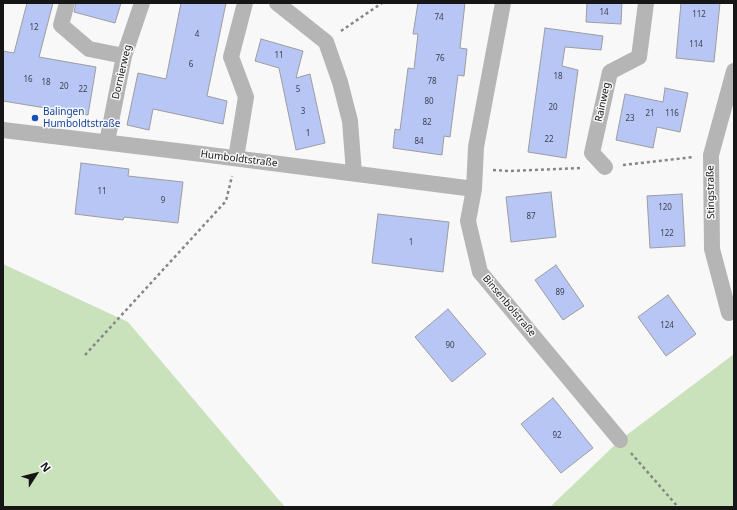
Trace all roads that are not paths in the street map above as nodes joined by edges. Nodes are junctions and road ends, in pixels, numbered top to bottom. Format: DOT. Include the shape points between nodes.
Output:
graph roads {
  1 [pos="67,3"];
  2 [pos="142,3"];
  3 [pos="245,3"];
  4 [pos="277,3"];
  5 [pos="503,3"];
  6 [pos="646,3"];
  7 [pos="124,56"];
  8 [pos="734,71"];
  9 [pos="3,130"];
  10 [pos="107,142"];
  11 [pos="236,158"];
  12 [pos="605,167"];
  13 [pos="354,173"];
  14 [pos="474,189"];
  15 [pos="729,313"];
  16 [pos="620,440"];
  1 -- 7 [label="street" via="61,25 89,49"];
  2 -- 7 [label="street, Dornierweg"];
  3 -- 11 [label="street" via="231,57 246,97"];
  4 -- 13 [label="street" via="326,42 350,121"];
  5 -- 14 [label="street, Binsenbolstraße" via="476,147"];
  6 -- 12 [label="street, Rainweg" via="639,57 610,72 592,154"];
  7 -- 10 [label="street, Dornierweg"];
  8 -- 15 [label="street, Stingstraße" via="711,155 712,249"];
  9 -- 10 [label="street, Humboldtstraße"];
  10 -- 11 [label="street, Humboldtstraße"];
  11 -- 13 [label="street, Humboldtstraße"];
  13 -- 14 [label="street, Humboldtstraße"];
  14 -- 16 [label="street, Binsenbolstraße" via="468,221 480,272"];
}
